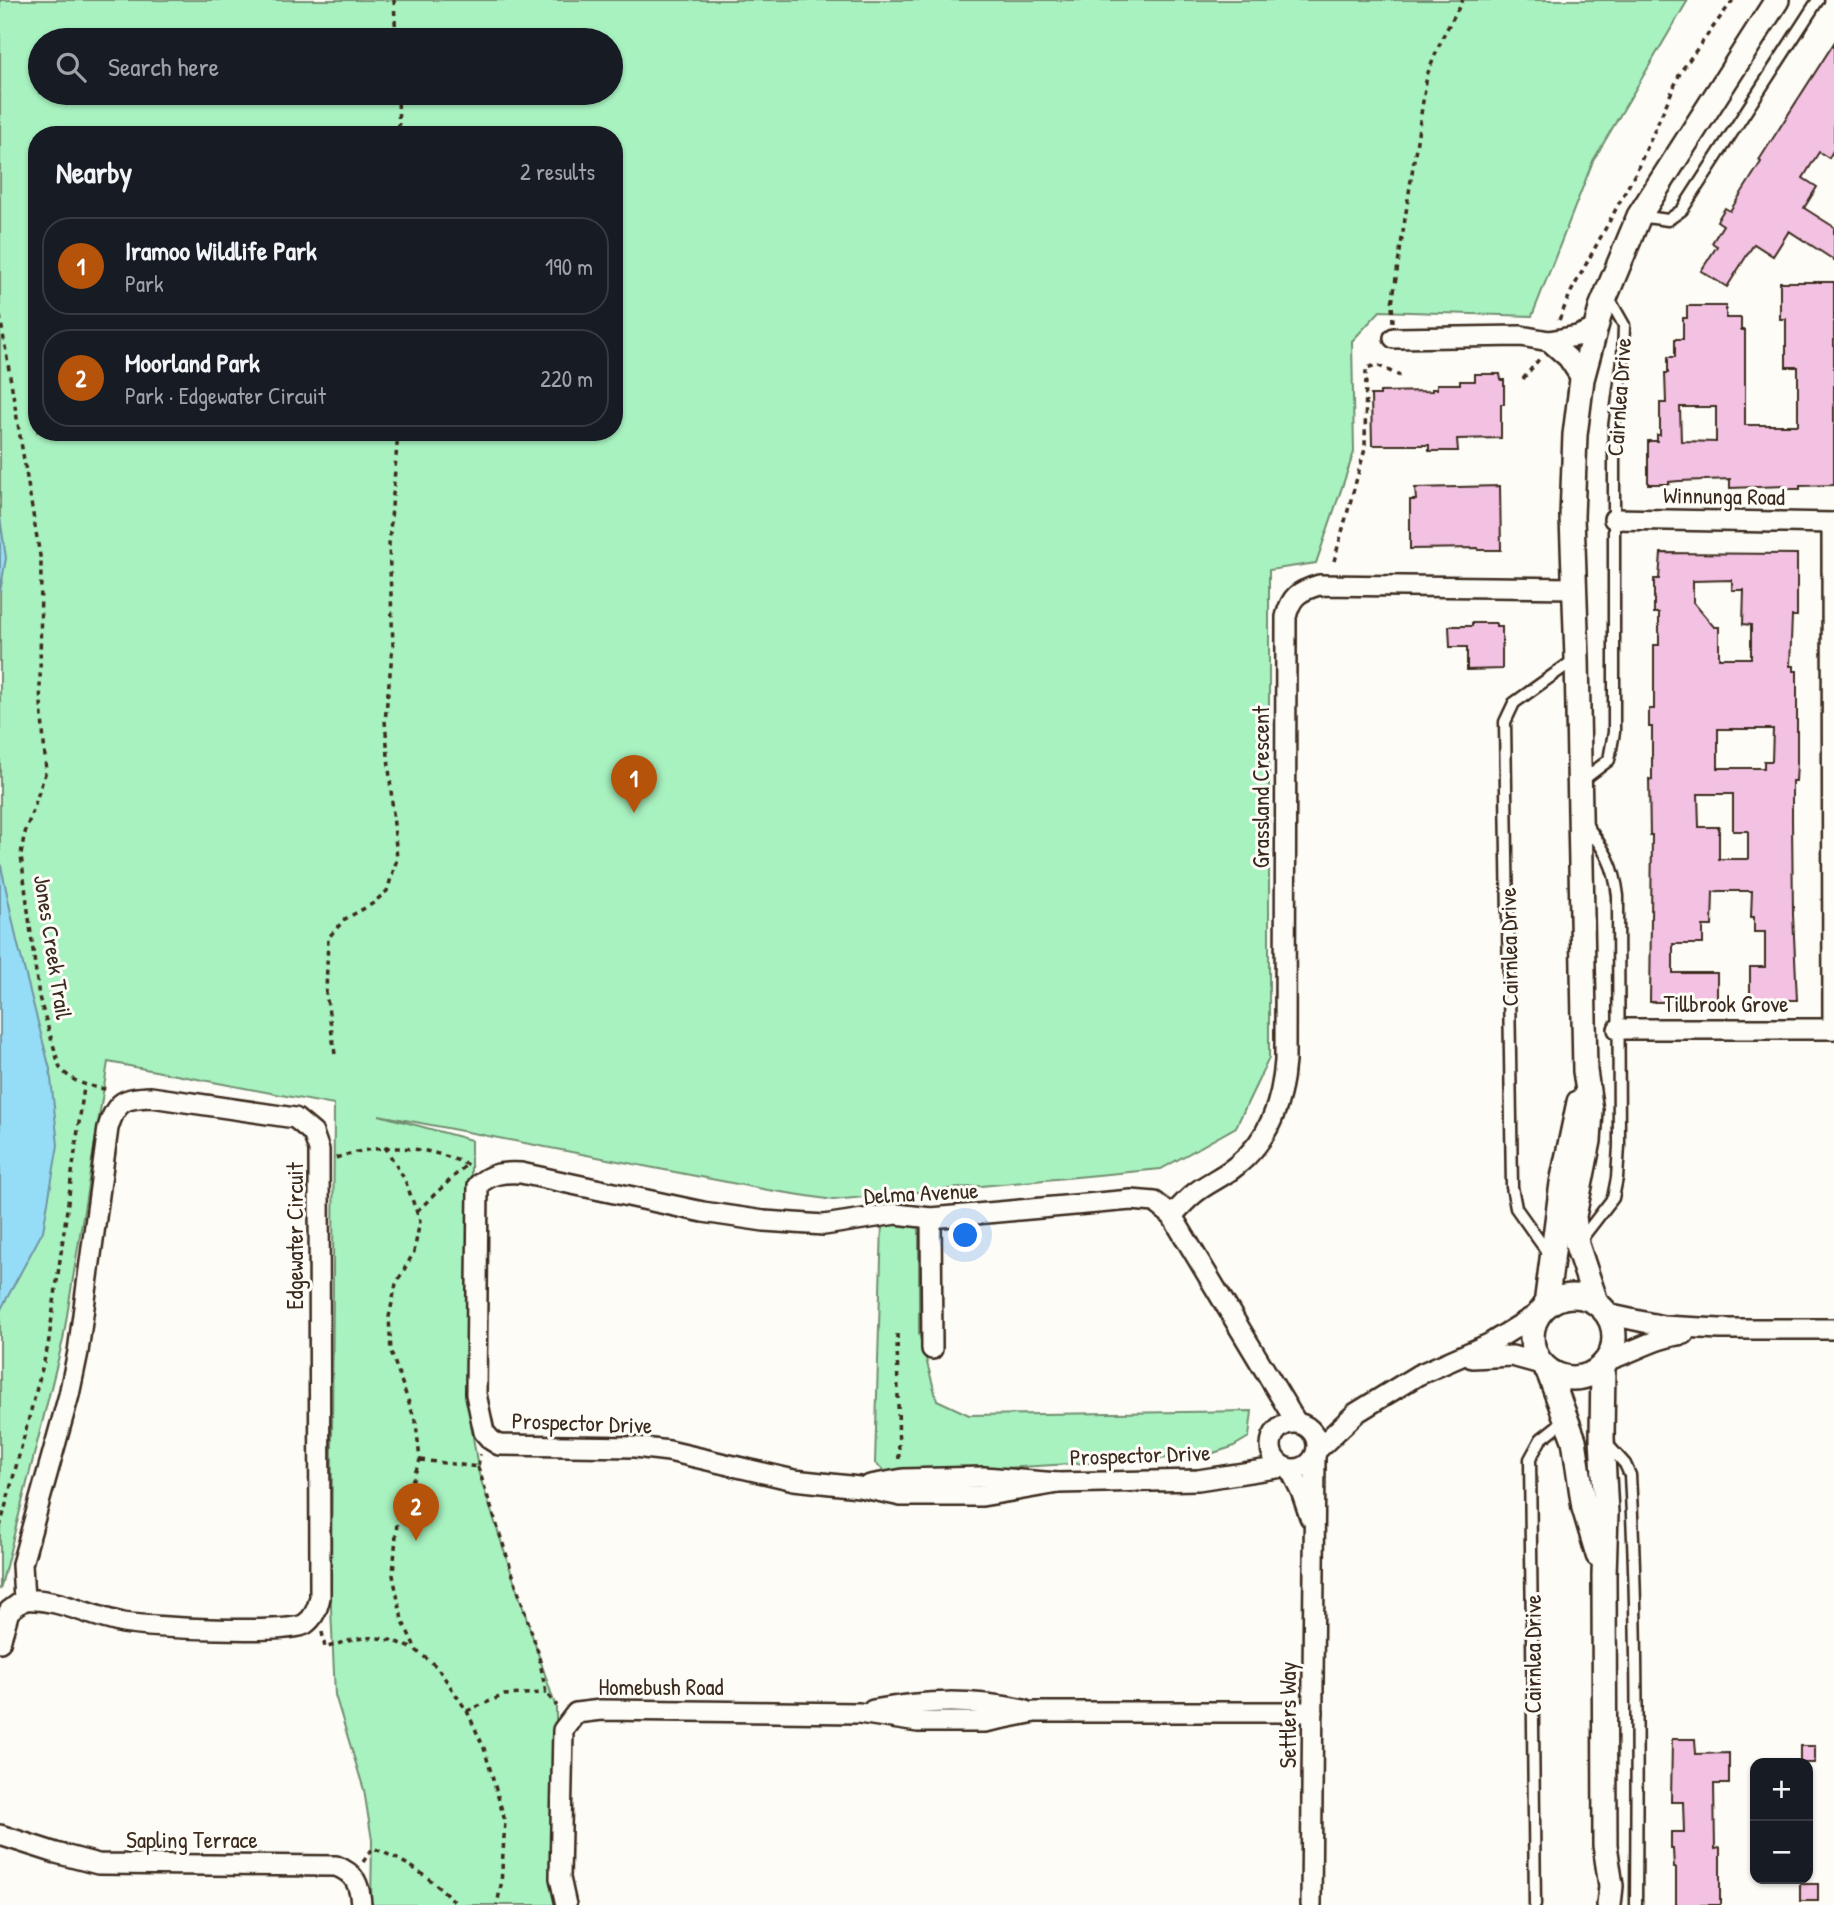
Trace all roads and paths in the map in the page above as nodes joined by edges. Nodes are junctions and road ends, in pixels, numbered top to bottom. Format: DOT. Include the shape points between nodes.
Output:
graph roads {
  1 [pos="394,0"];
  2 [pos="1463,0"];
  3 [pos="1733,0"];
  4 [pos="1777,0"];
  5 [pos="1818,0"];
  6 [pos="395,28"];
  7 [pos="398,105"];
  8 [pos="399,126"];
  9 [pos="1639,216"];
  10 [pos="1607,295"];
  11 [pos="0,316"];
  12 [pos="1595,329"];
  13 [pos="1394,338"];
  14 [pos="1549,341"];
  15 [pos="1400,376"];
  16 [pos="1523,379"];
  17 [pos="1582,379"];
  18 [pos="397,441"];
  19 [pos="1614,519"];
  20 [pos="1833,523"];
  21 [pos="1334,561"];
  22 [pos="1574,587"];
  23 [pos="1577,658"];
  24 [pos="1580,782"];
  25 [pos="1581,817"];
  26 [pos="1618,1029"];
  27 [pos="1833,1029"];
  28 [pos="335,1054"];
  29 [pos="1585,1071"];
  30 [pos="84,1086"];
  31 [pos="111,1092"];
  32 [pos="385,1147"];
  33 [pos="330,1160"];
  34 [pos="467,1164"];
  35 [pos="472,1167"];
  36 [pos="490,1176"];
  37 [pos="416,1212"];
  38 [pos="1172,1216"];
  39 [pos="931,1218"];
  40 [pos="1577,1245"];
  41 [pos="1553,1259"];
  42 [pos="1602,1308"];
  43 [pos="1542,1309"];
  44 [pos="1720,1329"];
  45 [pos="1834,1329"];
  46 [pos="897,1334"];
  47 [pos="932,1349"];
  48 [pos="1454,1360"];
  49 [pos="1605,1363"];
  50 [pos="1545,1367"];
  51 [pos="1265,1373"];
  52 [pos="1356,1413"];
  53 [pos="1566,1419"];
  54 [pos="1301,1424"];
  55 [pos="1273,1436"];
  56 [pos="1602,1438"];
  57 [pos="483,1450"];
  58 [pos="1316,1454"];
  59 [pos="420,1460"];
  60 [pos="899,1465"];
  61 [pos="478,1467"];
  62 [pos="1287,1468"];
  63 [pos="1224,1476"];
  64 [pos="1312,1524"];
  65 [pos="0,1527"];
  66 [pos="1604,1575"];
  67 [pos="24,1600"];
  68 [pos="321,1630"];
  69 [pos="0,1642"];
  70 [pos="417,1651"];
  71 [pos="546,1693"];
  72 [pos="467,1711"];
  73 [pos="562,1712"];
  74 [pos="1312,1712"];
  75 [pos="0,1835"];
  76 [pos="1605,1845"];
  77 [pos="362,1863"];
  78 [pos="361,1905"];
  79 [pos="458,1905"];
  80 [pos="497,1905"];
  81 [pos="566,1905"];
  82 [pos="1311,1905"];
  83 [pos="1535,1905"];
  84 [pos="1595,1905"];
  85 [pos="1609,1905"];
  86 [pos="1636,1905"];
  1 -- 6 [label="path"];
  2 -- 13 [label="path" via="1427,75 1392,304"];
  3 -- 14 [label="path" via="1681,71 1636,172"];
  4 -- 9 [label="street, Cairnlea Drive"];
  5 -- 9 [label="lane" via="1682,210 1668,220"];
  7 -- 8 [label="path"];
  9 -- 10 [label="street, Cairnlea Drive"];
  10 -- 12 [label="street, Cairnlea Drive"];
  10 -- 19 [label="lane, Cairnlea Drive" via="1624,325 1614,429"];
  11 -- 30 [label="path, Jones Creek Trail" via="41,562 40,676 46,771 24,836 22,875 48,1030 60,1068"];
  12 -- 14 [label="street"];
  12 -- 17 [label="street, Cairnlea Drive"];
  13 -- 14 [label="street" via="1521,336"];
  14 -- 16 [label="path"];
  14 -- 17 [label="street"];
  15 -- 21 [label="path" via="1377,365 1366,368 1365,449"];
  17 -- 22 [label="street, Cairnlea Drive" via="1575,435"];
  18 -- 28 [label="path" via="389,544 393,645 385,721 397,859 387,891 345,919 328,938 326,993"];
  19 -- 20 [label="street, Winnunga Road"];
  19 -- 24 [label="lane, Cairnlea Drive" via="1614,733 1609,760"];
  20 -- 27 [label="street"];
  22 -- 23 [label="street, Cairnlea Drive"];
  22 -- 38 [label="street, Grassland Crescent" via="1320,585 1300,591 1289,601 1282,1092 1257,1144 1237,1165 1196,1191"];
  23 -- 24 [label="street, Cairnlea Drive"];
  23 -- 41 [label="lane, Cairnlea Drive" via="1514,703 1506,722 1512,1187 1516,1208"];
  24 -- 25 [label="street, Cairnlea Drive"];
  25 -- 26 [label="lane" via="1615,871"];
  25 -- 29 [label="street, Cairnlea Drive"];
  26 -- 27 [label="street, Tillbrook Grove"];
  26 -- 40 [label="lane" via="1617,1178 1613,1198"];
  29 -- 40 [label="street, Cairnlea Drive" via="1591,1111 1574,1216"];
  29 -- 41 [label="street, Cairnlea Drive" via="1562,1183"];
  30 -- 31 [label="path, Jones Creek Trail"];
  30 -- 65 [label="path" via="52,1327"];
  32 -- 33 [label="path"];
  32 -- 34 [label="path" via="444,1154"];
  32 -- 37 [label="path" via="405,1180"];
  34 -- 35 [label="path"];
  34 -- 37 [label="path"];
  36 -- 39 [label="street, Delma Avenue" via="521,1173 764,1221 824,1225 896,1214"];
  36 -- 63 [label="street, Prospector Drive" via="478,1185 476,1193 476,1367 479,1416 484,1432 499,1445 635,1447 794,1480 859,1487 902,1479 984,1477 1058,1483"];
  37 -- 59 [label="path" via="420,1221 414,1252 396,1284 389,1317 391,1352 416,1423"];
  38 -- 39 [label="street, Delma Avenue" via="1147,1200"];
  38 -- 51 [label="street"];
  39 -- 47 [label="street"];
  40 -- 42 [label="street, Cairnlea Drive"];
  41 -- 43 [label="street, Cairnlea Drive"];
  42 -- 43 [label="street" via="1583,1296 1570,1295"];
  42 -- 44 [label="street" via="1663,1326"];
  42 -- 49 [label="street" via="1613,1325 1614,1337"];
  43 -- 48 [label="street" via="1489,1344"];
  43 -- 50 [label="street" via="1531,1339"];
  44 -- 45 [label="street"];
  44 -- 49 [label="street" via="1670,1335"];
  46 -- 60 [label="path"];
  48 -- 50 [label="street" via="1512,1356"];
  48 -- 52 [label="street" via="1418,1375"];
  49 -- 50 [label="street" via="1583,1378 1559,1376"];
  49 -- 56 [label="street"];
  50 -- 53 [label="street"];
  51 -- 54 [label="street"];
  51 -- 55 [label="street"];
  52 -- 54 [label="street"];
  52 -- 58 [label="street"];
  53 -- 66 [label="street" via="1578,1460 1584,1508"];
  53 -- 83 [label="lane, Cairnlea Drive" via="1541,1439 1530,1459"];
  54 -- 55 [label="street" via="1288,1423"];
  54 -- 58 [label="street" via="1315,1436"];
  55 -- 62 [label="street" via="1273,1457"];
  55 -- 63 [label="street, Prospector Drive" via="1254,1458"];
  56 -- 66 [label="street"];
  56 -- 86 [label="lane" via="1630,1475 1635,1561"];
  57 -- 61 [label="path"];
  58 -- 62 [label="street" via="1304,1467"];
  58 -- 64 [label="street, Settlers Way"];
  59 -- 61 [label="path"];
  59 -- 70 [label="path" via="397,1521 393,1576 402,1620"];
  61 -- 71 [label="path" via="538,1652"];
  62 -- 63 [label="street, Prospector Drive"];
  62 -- 64 [label="street, Settlers Way"];
  64 -- 74 [label="street, Settlers Way"];
  66 -- 76 [label="street"];
  67 -- 67 [label="street, Edgewater Circuit" via="24,1554 78,1352 112,1115 127,1099 151,1097 295,1118 313,1133 320,1160 318,1607 296,1628 179,1628 122,1622 46,1601"];
  67 -- 69 [label="street" via="9,1611"];
  68 -- 70 [label="path" via="325,1648 379,1637"];
  70 -- 72 [label="path" via="437,1667"];
  71 -- 72 [label="path" via="504,1695"];
  71 -- 73 [label="path"];
  72 -- 80 [label="path" via="484,1748 505,1821"];
  74 -- 81 [label="street, Homebush Road" via="1035,1712 985,1702 918,1702 859,1713 576,1713 563,1730 560,1878"];
  74 -- 82 [label="street, Settlers Way"];
  75 -- 78 [label="street, Sapling Terrace" via="98,1864 336,1866 357,1880"];
  76 -- 84 [label="street"];
  76 -- 85 [label="street"];
  77 -- 79 [label="path" via="373,1848 395,1857 432,1879"];
}
